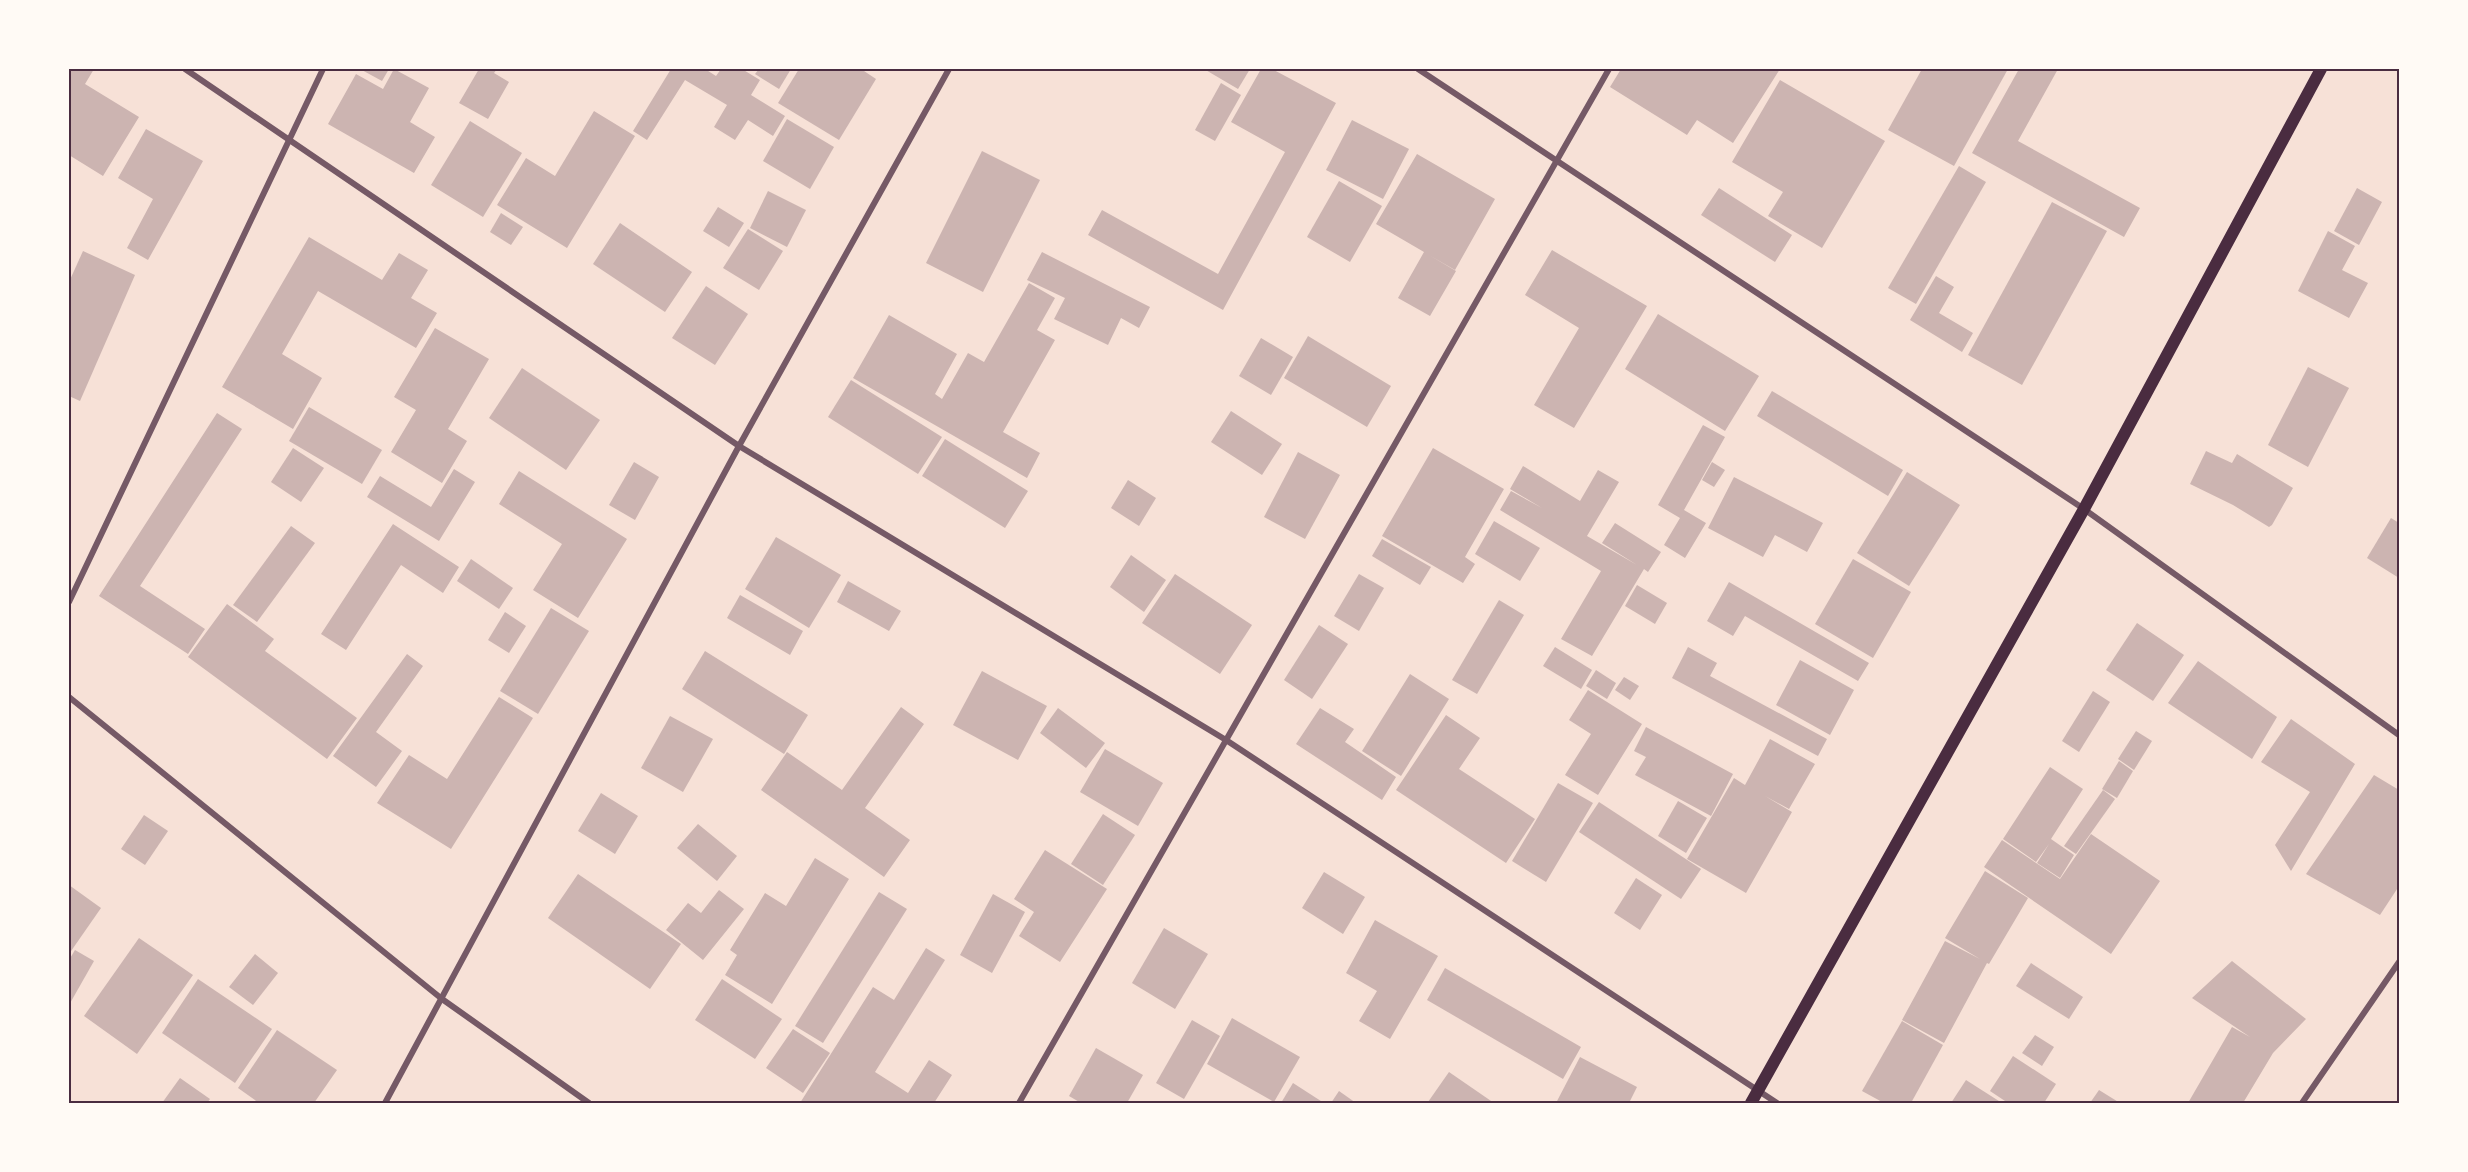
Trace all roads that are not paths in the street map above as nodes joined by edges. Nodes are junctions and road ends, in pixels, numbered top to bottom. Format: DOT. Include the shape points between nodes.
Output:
graph roads {
  1 [pos="186,69"];
  2 [pos="323,69"];
  3 [pos="949,69"];
  4 [pos="1418,69"];
  5 [pos="1608,69"];
  6 [pos="2320,69"];
  7 [pos="288,139"];
  8 [pos="1558,160"];
  9 [pos="739,446"];
  10 [pos="2084,510"];
  11 [pos="69,602"];
  12 [pos="69,697"];
  13 [pos="2399,735"];
  14 [pos="1226,740"];
  15 [pos="2399,962"];
  16 [pos="442,999"];
  17 [pos="1758,1090"];
  18 [pos="385,1103"];
  19 [pos="589,1103"];
  20 [pos="1019,1103"];
  21 [pos="1751,1103"];
  22 [pos="1777,1103"];
  23 [pos="2302,1103"];
  1 -- 7 [label="street"];
  2 -- 7 [label="street"];
  3 -- 9 [label="street"];
  4 -- 8 [label="street"];
  5 -- 8 [label="street"];
  6 -- 10 [label="main road"];
  7 -- 9 [label="street"];
  7 -- 11 [label="street"];
  8 -- 10 [label="street"];
  8 -- 14 [label="street"];
  9 -- 14 [label="street"];
  9 -- 16 [label="street"];
  10 -- 13 [label="street"];
  10 -- 17 [label="main road"];
  12 -- 16 [label="street"];
  14 -- 17 [label="street"];
  14 -- 20 [label="street"];
  15 -- 23 [label="street"];
  16 -- 18 [label="street"];
  16 -- 19 [label="street"];
  17 -- 21 [label="main road"];
  17 -- 22 [label="street"];
}
